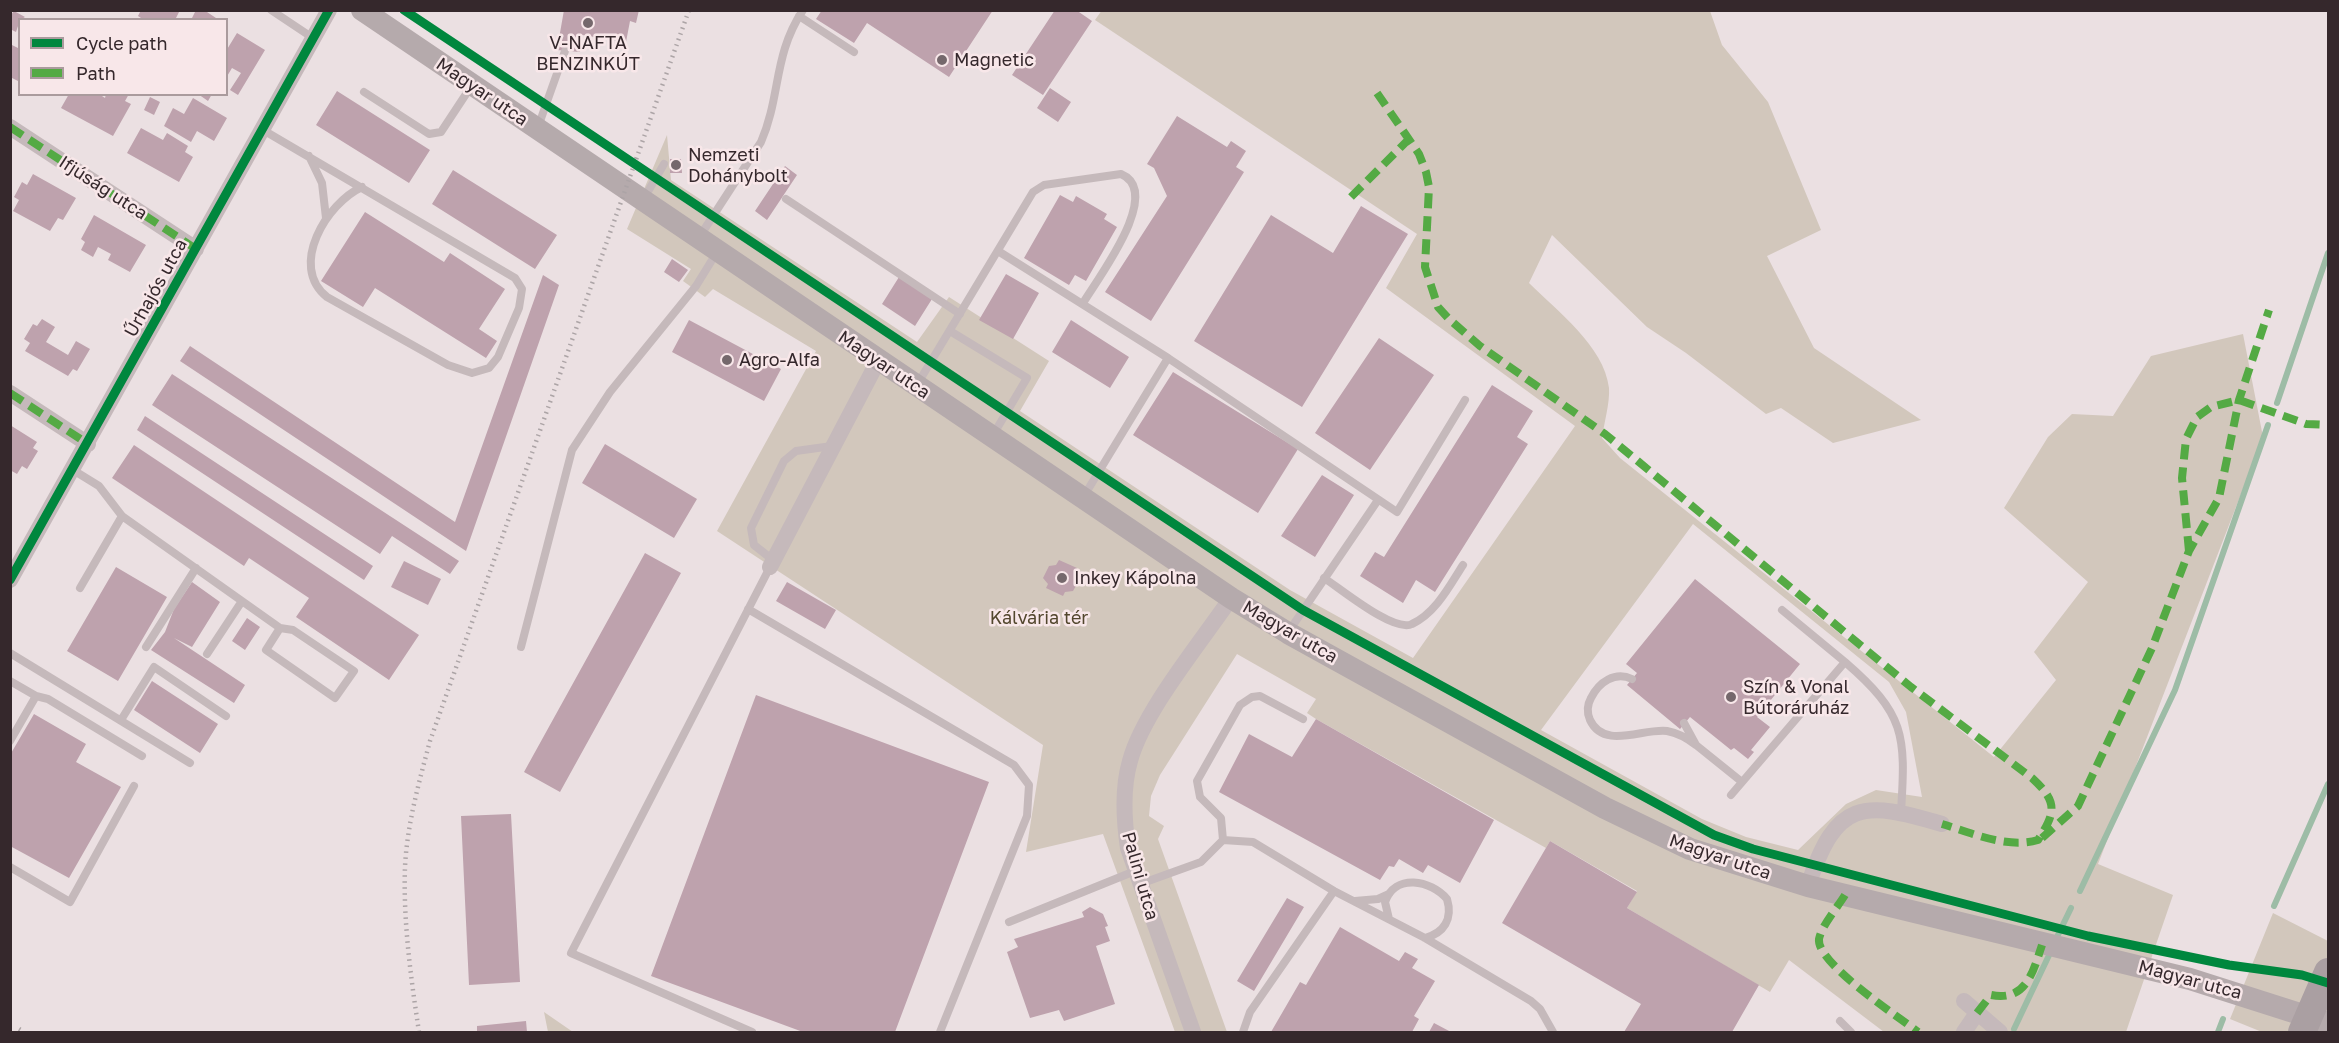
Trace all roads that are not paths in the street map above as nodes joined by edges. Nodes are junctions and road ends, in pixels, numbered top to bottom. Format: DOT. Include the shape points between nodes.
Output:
graph roads {
  1 [pos="271,10"];
  2 [pos="329,10"];
  3 [pos="362,10"];
  4 [pos="801,13"];
  5 [pos="313,38"];
  6 [pos="565,51"];
  7 [pos="854,52"];
  8 [pos="472,86"];
  9 [pos="364,92"];
  10 [pos="10,127"];
  11 [pos="263,130"];
  12 [pos="537,130"];
  13 [pos="308,155"];
  14 [pos="664,164"];
  15 [pos="362,187"];
  16 [pos="786,200"];
  17 [pos="642,201"];
  18 [pos="326,218"];
  19 [pos="698,239"];
  20 [pos="196,249"];
  21 [pos="998,251"];
  22 [pos="717,252"];
  23 [pos="1083,303"];
  24 [pos="960,315"];
  25 [pos="950,332"];
  26 [pos="1168,358"];
  27 [pos="878,361"];
  28 [pos="916,387"];
  29 [pos="10,393"];
  30 [pos="1465,400"];
  31 [pos="991,438"];
  32 [pos="88,444"];
  33 [pos="833,446"];
  34 [pos="73,470"];
  35 [pos="1082,499"];
  36 [pos="1378,500"];
  37 [pos="122,516"];
  38 [pos="771,563"];
  39 [pos="1463,565"];
  40 [pos="196,568"];
  41 [pos="1324,578"];
  42 [pos="10,580"];
  43 [pos="80,588"];
  44 [pos="1232,598"];
  45 [pos="242,601"];
  46 [pos="748,609"];
  47 [pos="1782,610"];
  48 [pos="280,628"];
  49 [pos="1288,633"];
  50 [pos="146,647"];
  51 [pos="521,647"];
  52 [pos="10,653"];
  53 [pos="207,654"];
  54 [pos="1845,662"];
  55 [pos="1632,679"];
  56 [pos="10,681"];
  57 [pos="36,696"];
  58 [pos="226,716"];
  59 [pos="1303,719"];
  60 [pos="121,720"];
  61 [pos="1684,723"];
  62 [pos="10,741"];
  63 [pos="1696,745"];
  64 [pos="142,756"];
  65 [pos="190,763"];
  66 [pos="1742,782"];
  67 [pos="134,786"];
  68 [pos="1731,795"];
  69 [pos="1901,812"];
  70 [pos="1942,824"];
  71 [pos="1223,840"];
  72 [pos="10,867"];
  73 [pos="1138,878"];
  74 [pos="1808,886"];
  75 [pos="1334,891"];
  76 [pos="1392,892"];
  77 [pos="1354,901"];
  78 [pos="1389,919"];
  79 [pos="1009,922"];
  80 [pos="1425,938"];
  81 [pos="2328,972"];
  82 [pos="1964,1001"];
  83 [pos="1977,1013"];
  84 [pos="1840,1021"];
  85 [pos="2328,1023"];
  86 [pos="752,1032"];
  87 [pos="940,1032"];
  88 [pos="1193,1032"];
  89 [pos="1243,1032"];
  90 [pos="1553,1032"];
  91 [pos="1851,1032"];
  92 [pos="1964,1032"];
  93 [pos="2000,1032"];
  94 [pos="2302,1032"];
  1 -- 5 [label="lane"];
  2 -- 5 [label="street, Űrhajós utca"];
  3 -- 8 [label="main road, Magyar utca"];
  4 -- 7 [label="lane"];
  4 -- 19 [label="lane" via="783,48 768,126 761,142"];
  5 -- 11 [label="street, Űrhajós utca"];
  6 -- 12 [label="lane"];
  8 -- 9 [label="lane" via="435,135"];
  8 -- 12 [label="main road, Magyar utca"];
  10 -- 20 [label="street, Ifjúság utca"];
  11 -- 13 [label="lane"];
  11 -- 20 [label="street, Űrhajós utca"];
  12 -- 17 [label="main road, Magyar utca"];
  13 -- 15 [label="lane"];
  13 -- 18 [label="lane" via="322,183"];
  14 -- 17 [label="lane"];
  15 -- 18 [label="lane" via="346,195"];
  15 -- 18 [label="lane" via="519,282 519,308 498,357 489,368 472,373 448,365 320,292 312,273 312,255"];
  16 -- 24 [label="lane"];
  17 -- 19 [label="main road, Magyar utca"];
  19 -- 22 [label="main road, Magyar utca"];
  20 -- 32 [label="street, Űrhajós utca"];
  21 -- 23 [label="lane"];
  21 -- 23 [label="lane" via="1033,192 1044,185 1113,173 1127,176 1136,189 1134,213"];
  21 -- 24 [label="lane"];
  22 -- 27 [label="main road, Magyar utca"];
  22 -- 51 [label="lane" via="696,286 610,392 572,450"];
  23 -- 26 [label="lane"];
  24 -- 25 [label="lane"];
  25 -- 28 [label="lane"];
  25 -- 31 [label="lane" via="1027,378"];
  26 -- 35 [label="lane"];
  26 -- 36 [label="lane"];
  27 -- 28 [label="main road, Magyar utca"];
  27 -- 33 [label="street"];
  28 -- 31 [label="main road, Magyar utca"];
  29 -- 32 [label="street"];
  30 -- 36 [label="lane" via="1397,512"];
  31 -- 35 [label="main road, Magyar utca"];
  32 -- 34 [label="street, Űrhajós utca"];
  33 -- 38 [label="street"];
  33 -- 38 [label="lane" via="796,451 784,461 750,534"];
  34 -- 37 [label="lane" via="99,486"];
  34 -- 42 [label="street, Űrhajós utca"];
  35 -- 44 [label="main road, Magyar utca"];
  36 -- 41 [label="lane"];
  37 -- 40 [label="lane"];
  37 -- 43 [label="lane"];
  38 -- 46 [label="lane"];
  39 -- 41 [label="lane" via="1442,598 1427,613 1404,626 1386,619"];
  40 -- 45 [label="lane"];
  40 -- 50 [label="lane"];
  41 -- 49 [label="lane"];
  44 -- 49 [label="main road, Magyar utca"];
  44 -- 73 [label="street, Palini utca" via="1155,710 1130,762 1125,828"];
  45 -- 48 [label="lane"];
  45 -- 53 [label="lane"];
  46 -- 86 [label="lane" via="571,953"];
  46 -- 87 [label="lane" via="1014,765 1029,785 1027,816"];
  47 -- 54 [label="lane"];
  48 -- 48 [label="lane" via="293,630 354,671 335,698 266,650"];
  49 -- 74 [label="main road, Magyar utca" via="1634,823 1716,858"];
  52 -- 60 [label="lane"];
  54 -- 66 [label="lane"];
  54 -- 69 [label="lane" via="1893,712 1902,746"];
  55 -- 63 [label="lane" via="1612,677 1594,691 1588,713 1597,730 1610,736 1666,731"];
  56 -- 57 [label="lane"];
  57 -- 62 [label="lane"];
  57 -- 64 [label="lane" via="48,699"];
  58 -- 60 [label="lane" via="154,668"];
  59 -- 71 [label="lane" via="1260,696 1246,700 1234,713 1197,781 1200,797 1221,818"];
  60 -- 65 [label="lane"];
  61 -- 63 [label="lane"];
  63 -- 66 [label="lane"];
  66 -- 68 [label="lane"];
  67 -- 72 [label="lane" via="70,902"];
  69 -- 70 [label="street"];
  69 -- 74 [label="street" via="1865,810 1838,825 1822,846"];
  71 -- 73 [label="lane" via="1201,862"];
  71 -- 75 [label="lane" via="1253,842"];
  73 -- 79 [label="lane"];
  73 -- 88 [label="street, Palini utca"];
  74 -- 85 [label="main road, Magyar utca" via="2190,979"];
  75 -- 77 [label="lane"];
  75 -- 89 [label="lane" via="1250,1012"];
  76 -- 77 [label="lane" via="1378,899"];
  76 -- 78 [label="lane" via="1385,902"];
  76 -- 80 [label="lane" via="1420,881 1447,899 1450,912 1444,927"];
  77 -- 78 [label="lane"];
  78 -- 80 [label="lane"];
  80 -- 90 [label="lane" via="1531,1001"];
  81 -- 94 [label="highway, bridge"];
  82 -- 83 [label="street"];
  83 -- 92 [label="street"];
  83 -- 93 [label="street"];
  84 -- 91 [label="lane"];
}
